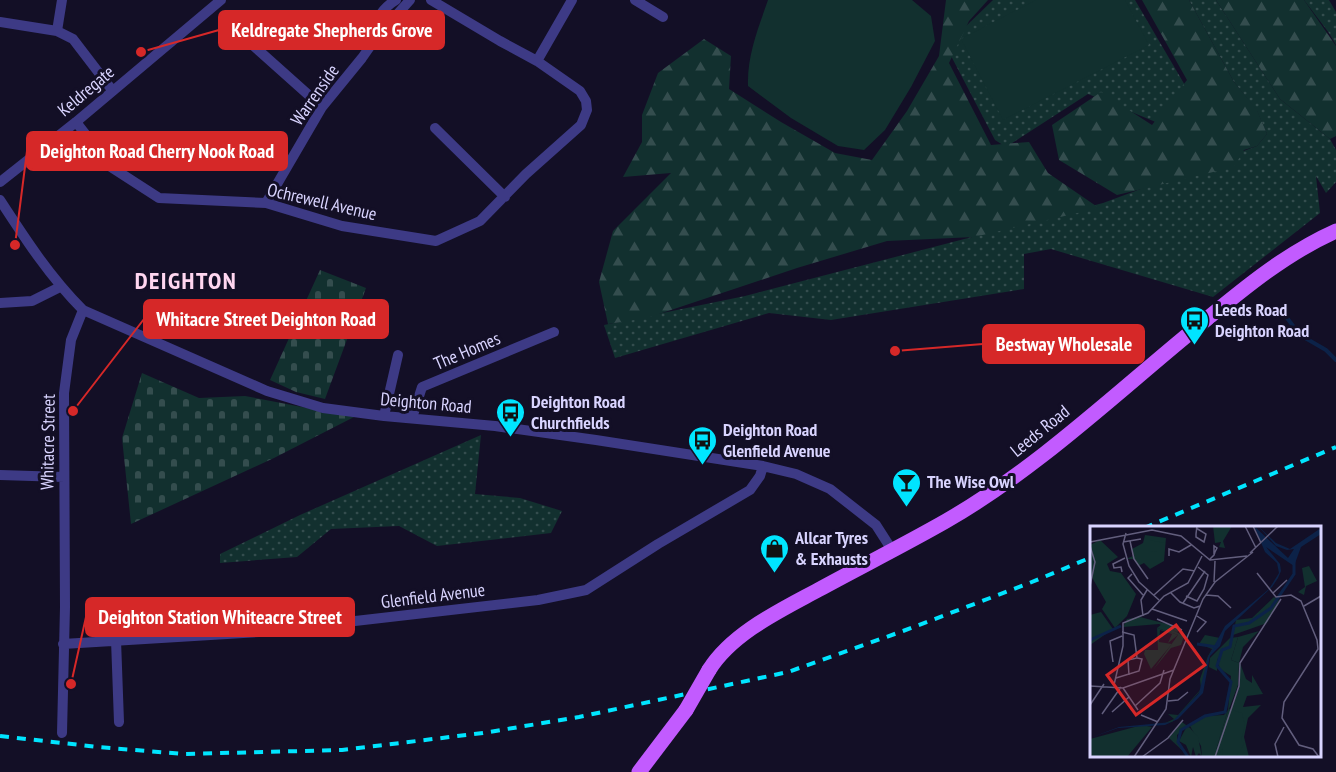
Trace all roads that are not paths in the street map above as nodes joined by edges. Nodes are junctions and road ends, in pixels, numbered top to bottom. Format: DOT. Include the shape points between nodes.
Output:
graph roads {
  1 [pos="62,0"];
  2 [pos="220,0"];
  3 [pos="396,0"];
  4 [pos="410,0"];
  5 [pos="431,0"];
  6 [pos="572,0"];
  7 [pos="636,0"];
  8 [pos="663,17"];
  9 [pos="0,22"];
  10 [pos="57,31"];
  11 [pos="376,38"];
  12 [pos="241,45"];
  13 [pos="537,60"];
  14 [pos="112,90"];
  15 [pos="322,107"];
  16 [pos="76,122"];
  17 [pos="435,128"];
  18 [pos="0,182"];
  19 [pos="505,197"];
  20 [pos="0,200"];
  21 [pos="266,204"];
  22 [pos="1336,231"];
  23 [pos="60,287"];
  24 [pos="0,303"];
  25 [pos="84,310"];
  26 [pos="554,332"];
  27 [pos="398,355"];
  28 [pos="384,416"];
  29 [pos="412,418"];
  30 [pos="763,466"];
  31 [pos="0,475"];
  32 [pos="64,477"];
  33 [pos="892,550"];
  34 [pos="116,640"];
  35 [pos="63,644"];
  36 [pos="119,722"];
  37 [pos="62,733"];
  38 [pos="639,772"];
  1 -- 10 [label="street"];
  2 -- 14 [label="street, Keldregate"];
  3 -- 11 [label="street, Warrenside" via="378,19"];
  4 -- 11 [label="street, Warrenside"];
  5 -- 13 [label="street"];
  6 -- 13 [label="street"];
  7 -- 8 [label="street"];
  9 -- 10 [label="street"];
  10 -- 14 [label="street" via="73,39"];
  11 -- 15 [label="street, Warrenside"];
  12 -- 15 [label="street" via="247,40"];
  13 -- 19 [label="street, Ochrewell Avenue" via="580,91 587,110 580,125"];
  14 -- 16 [label="street, Keldregate"];
  15 -- 21 [label="street, Warrenside"];
  16 -- 18 [label="street, Keldregate"];
  16 -- 21 [label="street, Ochrewell Avenue" via="111,167 159,198"];
  17 -- 19 [label="street"];
  19 -- 21 [label="street, Ochrewell Avenue" via="480,221 436,241 342,226"];
  20 -- 23 [label="street, Deighton Road"];
  22 -- 33 [label="main road, Leeds Road" via="1249,284 1028,467 947,521"];
  23 -- 24 [label="street" via="32,301"];
  23 -- 25 [label="street, Deighton Road"];
  25 -- 28 [label="street, Deighton Road" via="267,391 323,408"];
  25 -- 32 [label="street, Whitacre Street" via="71,340 64,393"];
  26 -- 29 [label="street, The Homes" via="422,387"];
  27 -- 28 [label="street"];
  28 -- 29 [label="street, Deighton Road"];
  29 -- 30 [label="street, Deighton Road" via="495,426"];
  30 -- 33 [label="street, Deighton Road" via="796,474 830,489 876,525"];
  30 -- 34 [label="street, Glenfield Avenue" via="750,490 586,590 538,600 259,632"];
  31 -- 32 [label="street"];
  32 -- 35 [label="street, Whitacre Street"];
  33 -- 38 [label="main road, Leeds Road, bridge" via="747,631 714,663 686,710"];
  34 -- 35 [label="street, Glenfield Avenue"];
  34 -- 36 [label="street"];
  35 -- 37 [label="street"];
}
